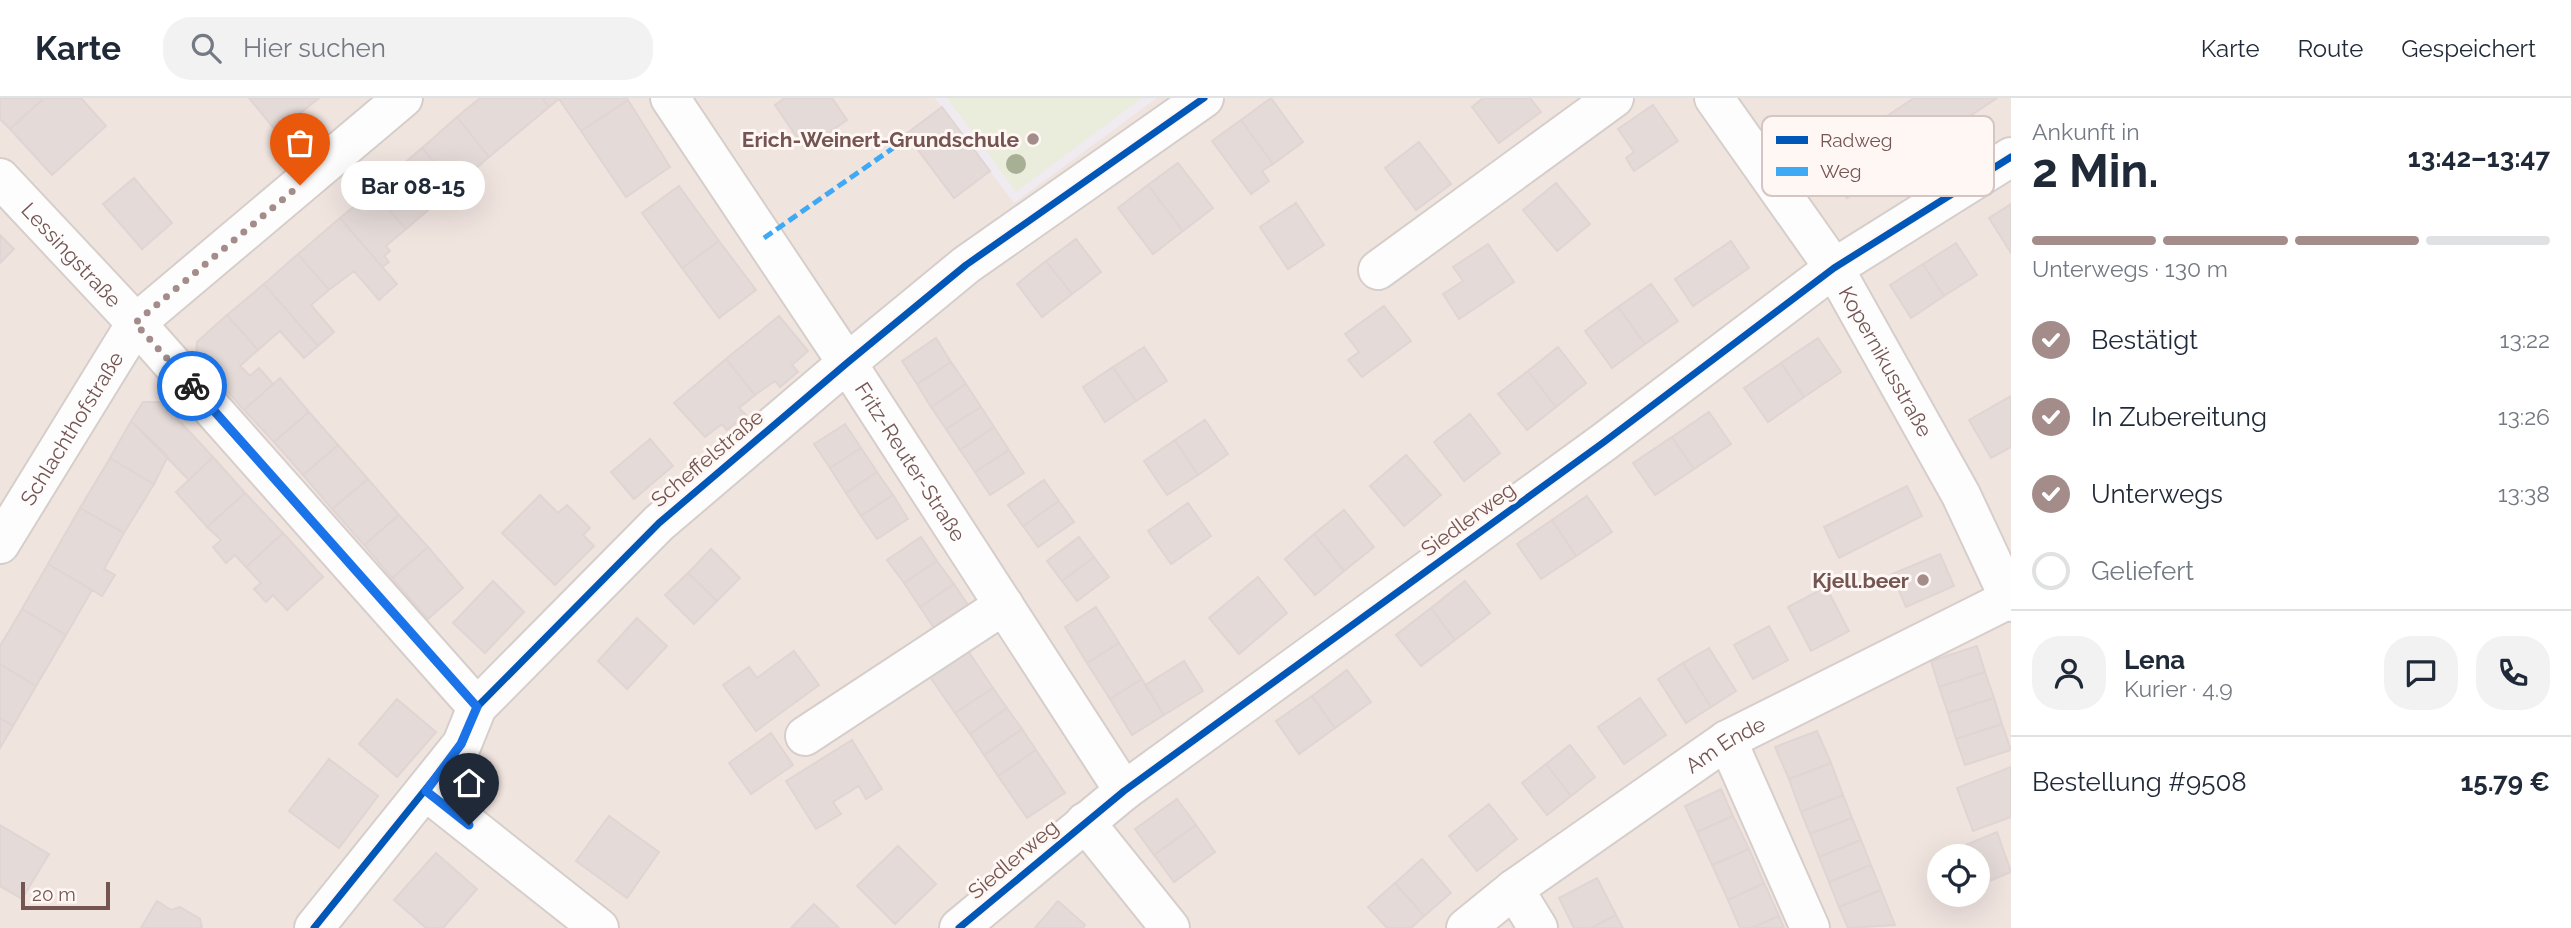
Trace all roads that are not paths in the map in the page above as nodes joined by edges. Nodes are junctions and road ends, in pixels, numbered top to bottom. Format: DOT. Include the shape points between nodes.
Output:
graph roads {
  1 [pos="403,98"];
  2 [pos="670,98"];
  3 [pos="1204,98"];
  4 [pos="1614,98"];
  5 [pos="1714,98"];
  6 [pos="2011,157"];
  7 [pos="1762,166"];
  8 [pos="1994,168"];
  9 [pos="0,178"];
  10 [pos="1783,196"];
  11 [pos="1949,196"];
  12 [pos="1834,268"];
  13 [pos="1378,270"];
  14 [pos="135,323"];
  15 [pos="847,363"];
  16 [pos="0,544"];
  17 [pos="2010,600"];
  18 [pos="1004,605"];
  19 [pos="477,707"];
  20 [pos="805,737"];
  21 [pos="1727,740"];
  22 [pos="426,791"];
  23 [pos="1124,791"];
  24 [pos="1085,822"];
  25 [pos="1514,889"];
  26 [pos="314,928"];
  27 [pos="599,928"];
  28 [pos="959,928"];
  29 [pos="1170,928"];
  30 [pos="1466,928"];
  31 [pos="1538,928"];
  32 [pos="1810,928"];
  1 -- 14 [label="street, Schlachthofstraße"];
  2 -- 15 [label="street, Fritz-Reuter-Straße"];
  3 -- 15 [label="street, Scheffelstraße" via="966,265"];
  4 -- 13 [label="street"];
  5 -- 7 [label="street, Kopernikusstraße"];
  6 -- 8 [label="street, Siedlerweg"];
  9 -- 14 [label="street, Lessingstraße"];
  10 -- 12 [label="street, Kopernikusstraße"];
  11 -- 12 [label="street, Siedlerweg"];
  12 -- 17 [label="street, Kopernikusstraße" via="1961,495"];
  12 -- 23 [label="street, Siedlerweg" via="1604,442"];
  14 -- 16 [label="street, Schlachthofstraße"];
  14 -- 19 [label="street, Lessingstraße"];
  15 -- 18 [label="street, Fritz-Reuter-Straße"];
  15 -- 19 [label="street, Scheffelstraße" via="659,523"];
  17 -- 21 [label="street, Am Ende"];
  18 -- 20 [label="street"];
  18 -- 23 [label="street, Fritz-Reuter-Straße"];
  19 -- 22 [label="street, Scheffelstraße" via="461,744"];
  21 -- 25 [label="street, Am Ende"];
  21 -- 32 [label="street"];
  22 -- 26 [label="street, Scheffelstraße"];
  22 -- 27 [label="street"];
  23 -- 24 [label="street, Siedlerweg"];
  24 -- 28 [label="street, Siedlerweg"];
  24 -- 29 [label="street"];
  25 -- 30 [label="street, Am Ende"];
  25 -- 31 [label="street"];
}
